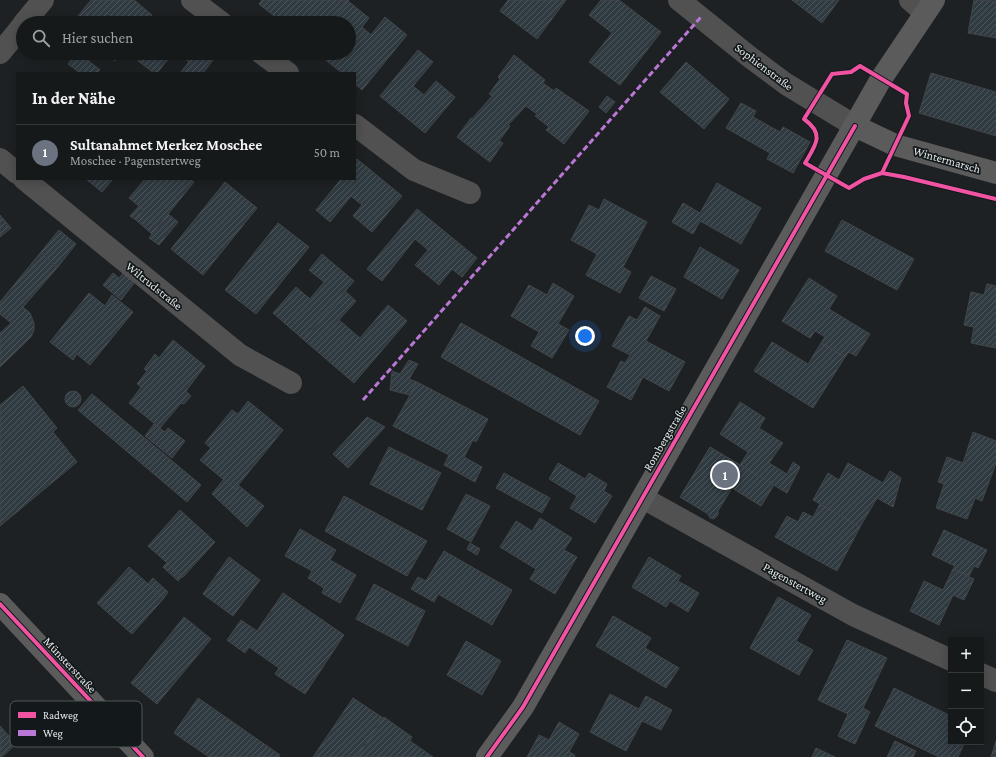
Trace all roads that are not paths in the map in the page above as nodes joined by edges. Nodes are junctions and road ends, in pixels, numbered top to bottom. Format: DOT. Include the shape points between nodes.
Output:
graph roads {
  1 [pos="43,0"];
  2 [pos="192,0"];
  3 [pos="679,0"];
  4 [pos="923,4"];
  5 [pos="30,16"];
  6 [pos="213,16"];
  7 [pos="16,34"];
  8 [pos="0,53"];
  9 [pos="270,60"];
  10 [pos="287,72"];
  11 [pos="356,125"];
  12 [pos="855,126"];
  13 [pos="0,159"];
  14 [pos="16,172"];
  15 [pos="996,173"];
  16 [pos="25,180"];
  17 [pos="470,193"];
  18 [pos="291,383"];
  19 [pos="643,498"];
  20 [pos="0,604"];
  21 [pos="948,659"];
  22 [pos="984,675"];
  23 [pos="996,681"];
  24 [pos="91,701"];
  25 [pos="134,747"];
  26 [pos="143,757"];
  27 [pos="487,757"];
  1 -- 5 [label="street"];
  2 -- 6 [label="street"];
  3 -- 12 [label="street, Sophienstraße" via="786,84"];
  4 -- 12 [label="main road, Rombergstraße"];
  7 -- 8 [label="street"];
  9 -- 10 [label="street"];
  11 -- 17 [label="street" via="414,170"];
  12 -- 15 [label="main road, Wintermarsch" via="895,145"];
  12 -- 19 [label="main road, Rombergstraße"];
  13 -- 14 [label="street"];
  16 -- 18 [label="street, Wiltrudstraße" via="240,355"];
  19 -- 21 [label="street, Pagenstertweg" via="853,615"];
  19 -- 27 [label="main road, Rombergstraße" via="523,707"];
  20 -- 24 [label="main road, Münsterstraße"];
  22 -- 23 [label="street"];
  25 -- 26 [label="main road, Münsterstraße"];
}
